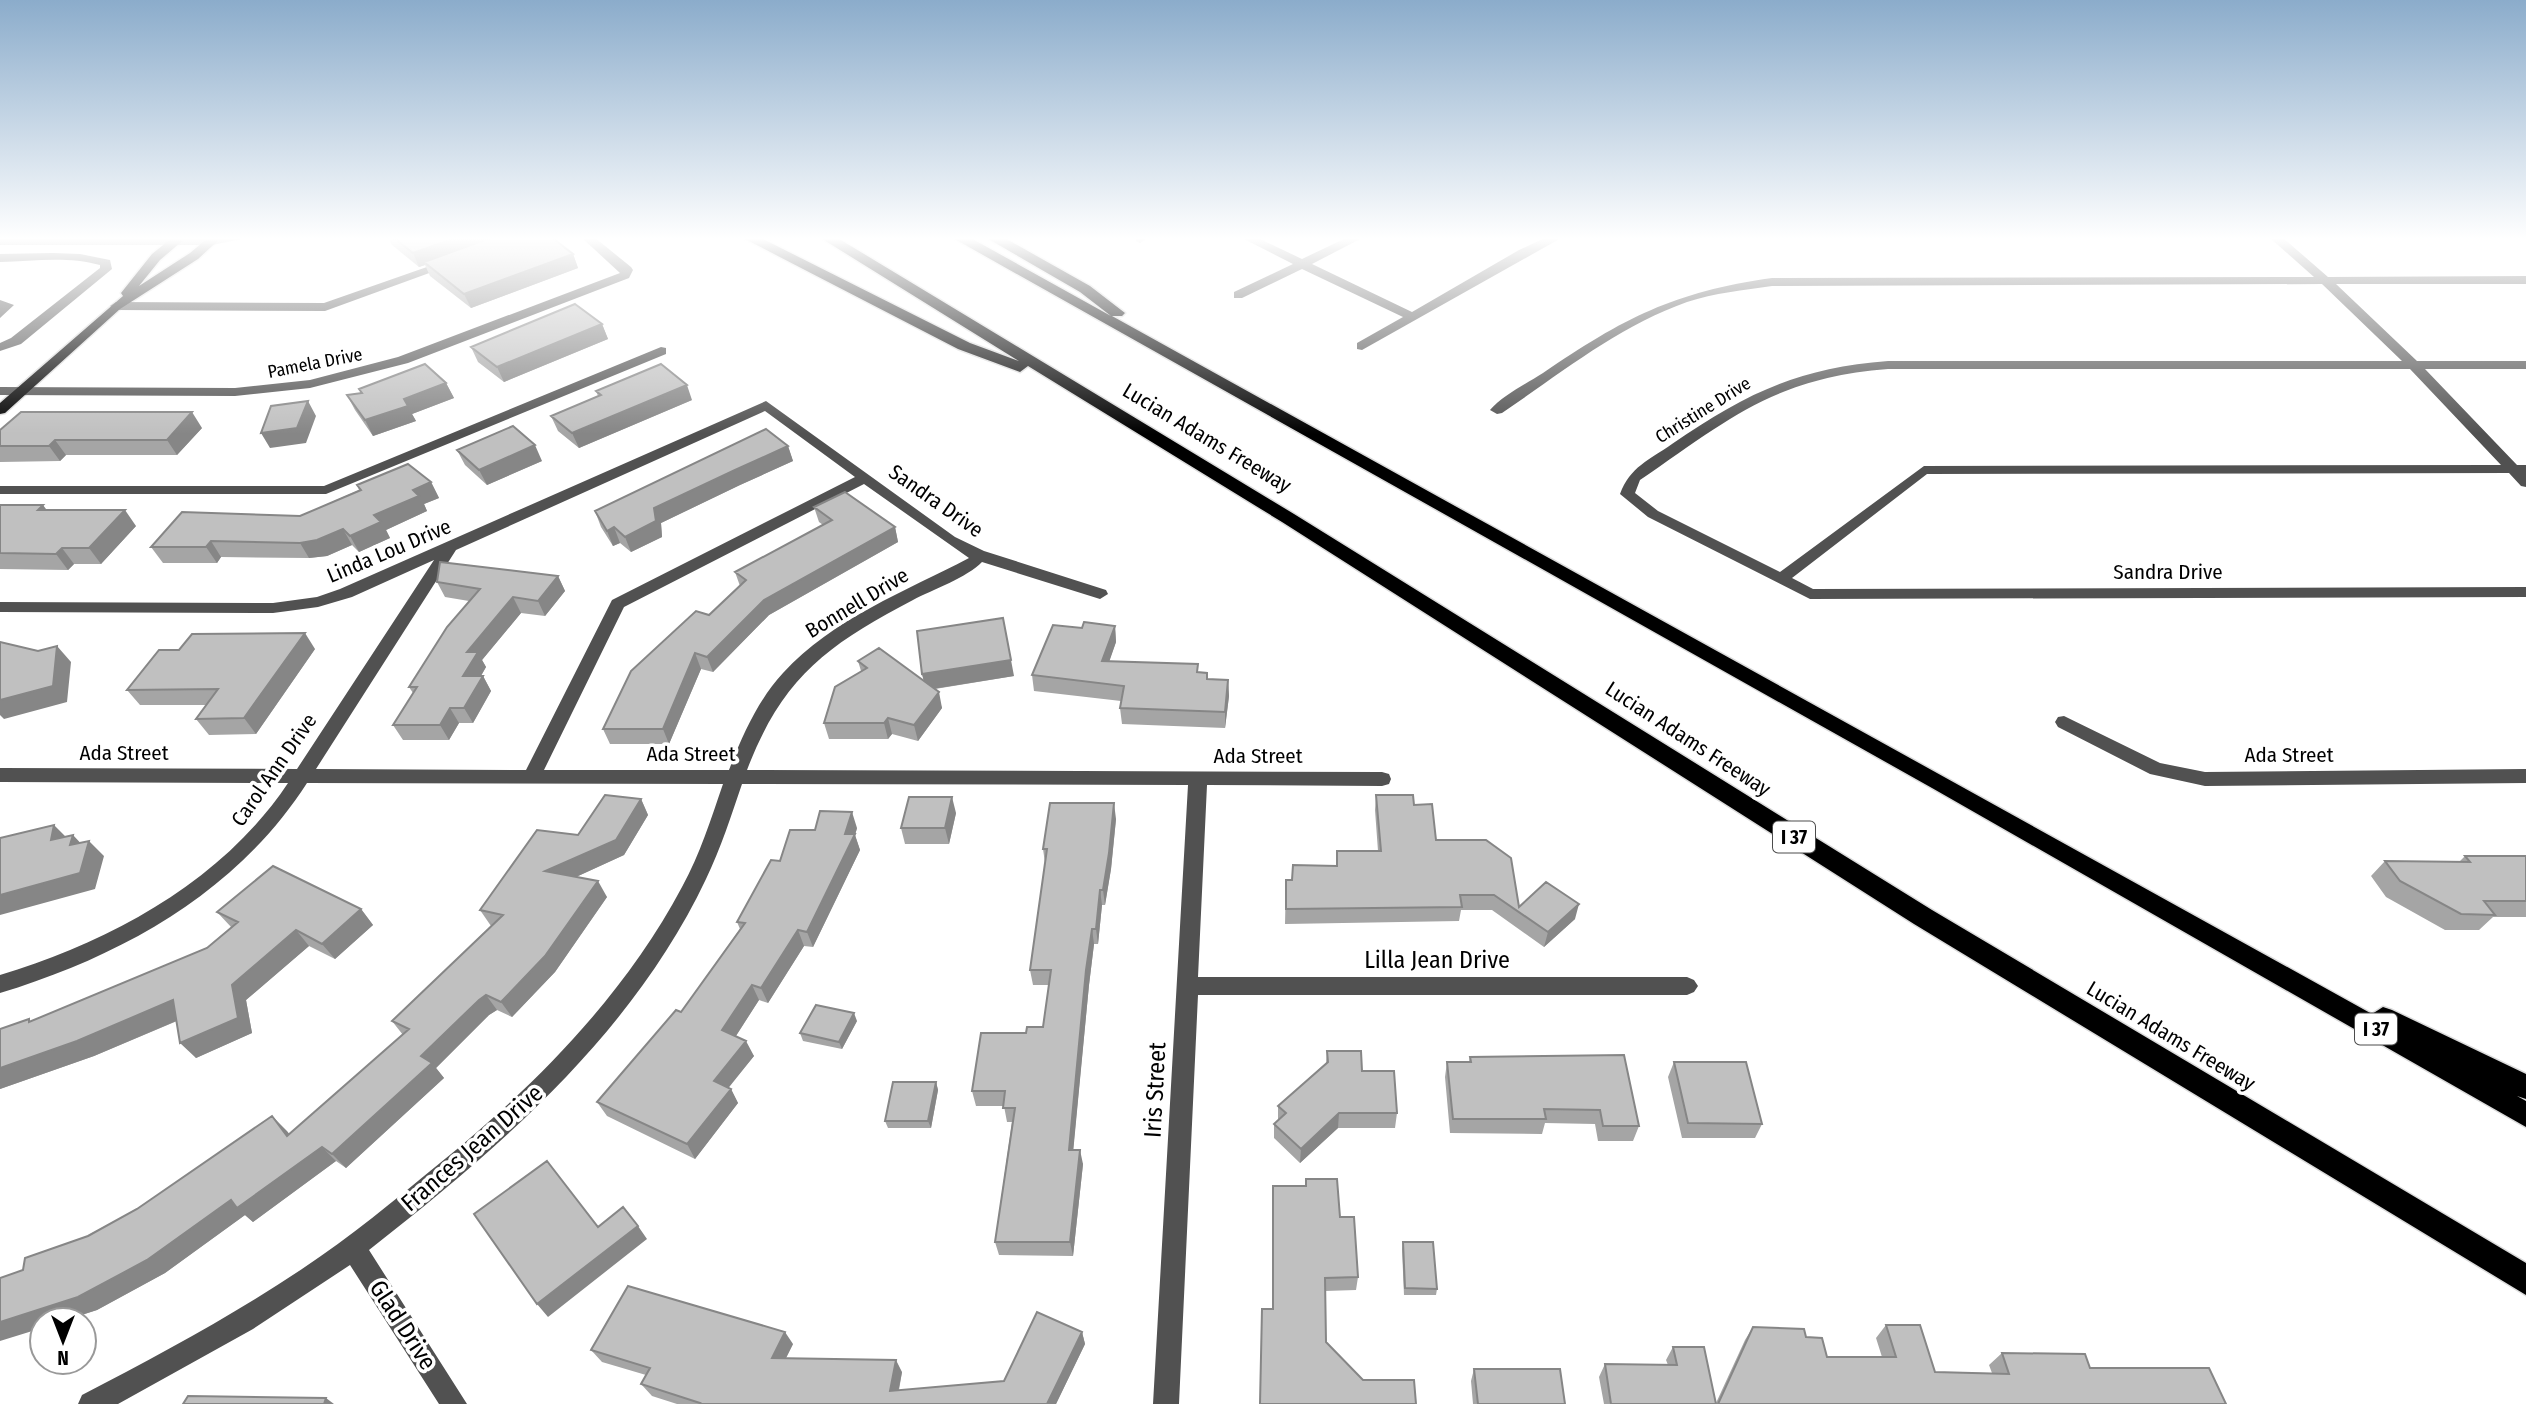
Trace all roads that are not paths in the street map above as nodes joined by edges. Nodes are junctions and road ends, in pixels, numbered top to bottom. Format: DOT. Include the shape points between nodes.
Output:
graph roads {
  1 [pos="63,303"];
  2 [pos="119,303"];
  3 [pos="121,303"];
  4 [pos="338,303"];
  5 [pos="553,303"];
  6 [pos="878,303"];
  7 [pos="933,303"];
  8 [pos="1076,303"];
  9 [pos="1103,303"];
  10 [pos="1382,303"];
  11 [pos="1435,303"];
  12 [pos="1675,303"];
  13 [pos="2351,303"];
  14 [pos="0,304"];
  15 [pos="116,306"];
  16 [pos="0,314"];
  17 [pos="1411,316"];
  18 [pos="1362,346"];
  19 [pos="0,347"];
  20 [pos="661,351"];
  21 [pos="1186,364"];
  22 [pos="2416,365"];
  23 [pos="2526,365"];
  24 [pos="1067,385"];
  25 [pos="0,391"];
  26 [pos="22,391"];
  27 [pos="766,405"];
  28 [pos="0,410"];
  29 [pos="1497,410"];
  30 [pos="2520,469"];
  31 [pos="866,477"];
  32 [pos="2526,483"];
  33 [pos="0,490"];
  34 [pos="447,550"];
  35 [pos="978,555"];
  36 [pos="1781,579"];
  37 [pos="2526,592"];
  38 [pos="1100,594"];
  39 [pos="1810,594"];
  40 [pos="0,607"];
  41 [pos="2064,722"];
  42 [pos="0,775"];
  43 [pos="301,776"];
  44 [pos="2526,776"];
  45 [pos="531,777"];
  46 [pos="734,777"];
  47 [pos="1198,779"];
  48 [pos="1382,779"];
  49 [pos="2226,943"];
  50 [pos="0,984"];
  51 [pos="1187,986"];
  52 [pos="1687,986"];
  53 [pos="2526,1087"];
  54 [pos="2526,1115"];
  55 [pos="352,1246"];
  56 [pos="2526,1280"];
  57 [pos="90,1404"];
  58 [pos="454,1404"];
  59 [pos="1166,1404"];
  1 -- 19 [label="street" via="16,341"];
  2 -- 15 [label="main road"];
  3 -- 15 [label="main road"];
  4 -- 15 [label="street" via="325,307"];
  5 -- 26 [label="street, Pamela Drive" via="359,374 267,390"];
  6 -- 24 [label="highway" via="964,346"];
  7 -- 24 [label="highway, Lucian Adams Freeway / I 37"];
  8 -- 21 [label="highway, I 37"];
  9 -- 21 [label="highway"];
  10 -- 17 [label="street"];
  11 -- 17 [label="street"];
  12 -- 29 [label="street" via="1639,319"];
  13 -- 22 [label="street"];
  14 -- 16 [label="street" via="8,305"];
  15 -- 26 [label="main road"];
  17 -- 18 [label="street"];
  20 -- 33 [label="street" via="326,490"];
  21 -- 49 [label="highway, I 37"];
  22 -- 23 [label="street, Christine Drive"];
  22 -- 30 [label="street"];
  22 -- 36 [label="street, Christine Drive" via="1888,365 1846,369 1781,387 1749,400 1633,478 1627,494 1653,514"];
  24 -- 56 [label="highway, Lucian Adams Freeway / I 37" via="1911,909"];
  25 -- 26 [label="street"];
  26 -- 28 [label="main road"];
  27 -- 31 [label="street, Sandra Drive"];
  27 -- 34 [label="street, Linda Lou Drive"];
  30 -- 32 [label="street"];
  30 -- 36 [label="street" via="1924,470"];
  31 -- 35 [label="street, Sandra Drive" via="950,540"];
  31 -- 45 [label="street" via="618,604"];
  34 -- 40 [label="street, Linda Lou Drive" via="318,603 274,608"];
  34 -- 43 [label="street, Carol Ann Drive"];
  35 -- 38 [label="street, Sandra Drive"];
  35 -- 46 [label="street, Bonnell Drive" via="975,561 837,638 803,664 764,710"];
  36 -- 39 [label="street, Christine Drive"];
  37 -- 39 [label="street, Sandra Drive"];
  41 -- 44 [label="street, Ada Street" via="2156,769 2205,779"];
  42 -- 43 [label="street, Ada Street"];
  43 -- 45 [label="street, Ada Street"];
  43 -- 50 [label="street, Carol Ann Drive" via="249,846 197,890 97,949"];
  45 -- 46 [label="street, Ada Street"];
  46 -- 47 [label="street, Ada Street"];
  46 -- 55 [label="street, Frances Jean Drive" via="697,878 614,1007 558,1074 496,1133"];
  47 -- 48 [label="street, Ada Street"];
  47 -- 51 [label="street, Iris Street"];
  49 -- 53 [label="highway"];
  49 -- 54 [label="highway, I 37"];
  51 -- 52 [label="street, Lilla Jean Drive"];
  51 -- 59 [label="street, Iris Street"];
  55 -- 57 [label="street, Frances Jean Drive" via="273,1302"];
  55 -- 58 [label="street, Glad Drive"];
}
